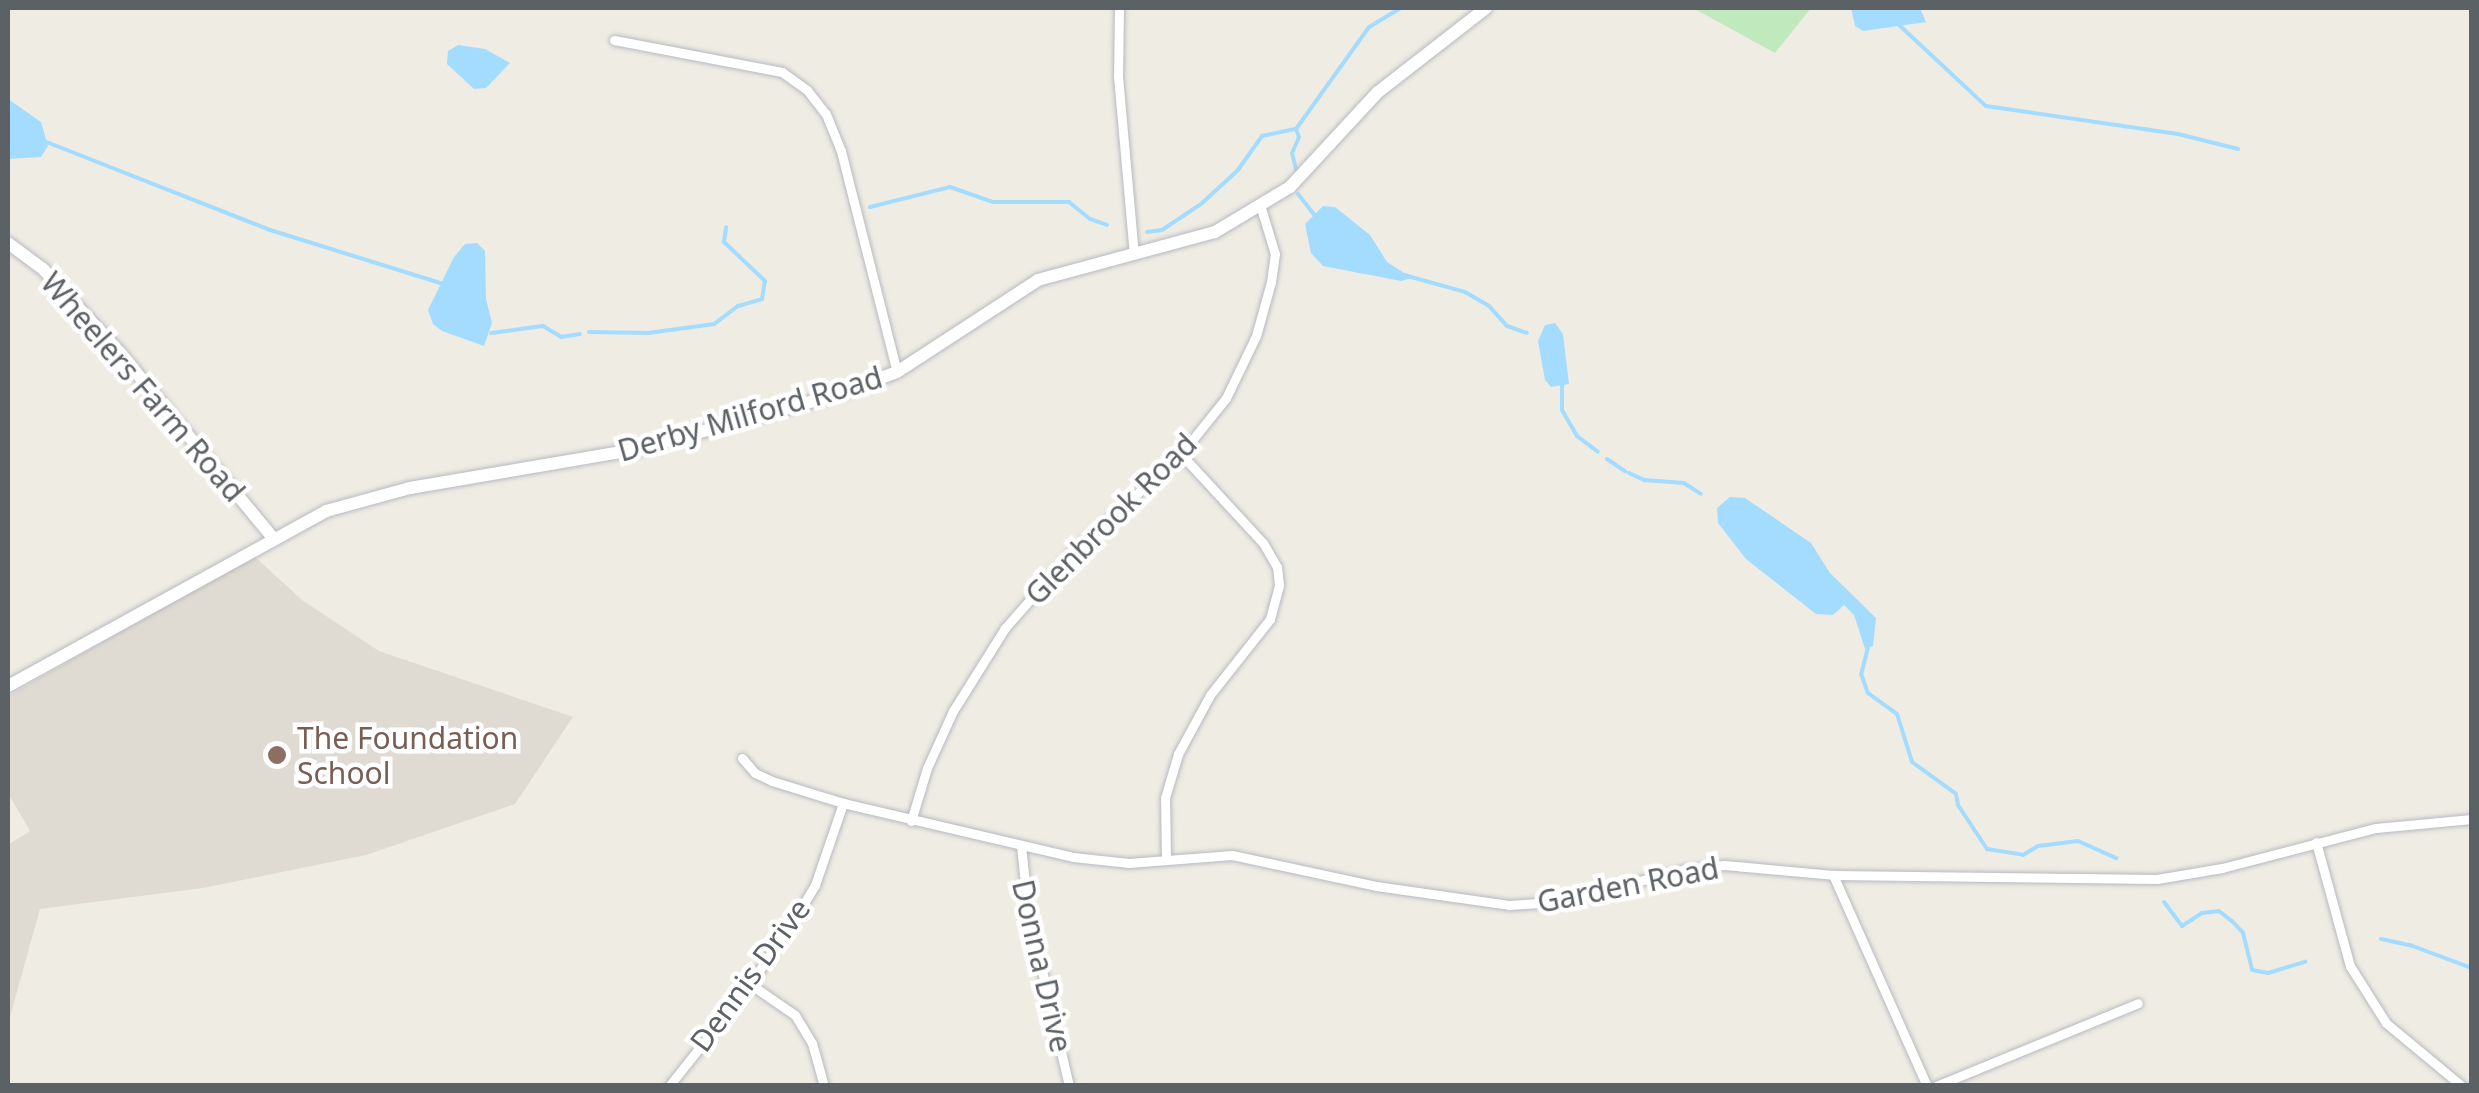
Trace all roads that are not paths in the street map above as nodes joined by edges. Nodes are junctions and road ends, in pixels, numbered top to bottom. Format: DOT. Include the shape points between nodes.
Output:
graph roads {
  1 [pos="1119,8"];
  2 [pos="1486,8"];
  3 [pos="614,40"];
  4 [pos="1261,208"];
  5 [pos="8,243"];
  6 [pos="1134,254"];
  7 [pos="897,372"];
  8 [pos="1181,454"];
  9 [pos="272,538"];
  10 [pos="8,686"];
  11 [pos="742,758"];
  12 [pos="843,803"];
  13 [pos="2472,819"];
  14 [pos="910,821"];
  15 [pos="2316,842"];
  16 [pos="1020,846"];
  17 [pos="1166,859"];
  18 [pos="1834,875"];
  19 [pos="750,984"];
  20 [pos="2138,1003"];
  21 [pos="669,1086"];
  22 [pos="824,1086"];
  23 [pos="1069,1086"];
  24 [pos="1926,1086"];
  25 [pos="1936,1086"];
  26 [pos="2462,1086"];
  1 -- 6 [label="street" via="1118,76"];
  2 -- 4 [label="main road, Derby Milford Road" via="1393,80 1306,172"];
  3 -- 7 [label="street" via="782,72 807,90 841,151"];
  4 -- 6 [label="main road, Derby Milford Road" via="1188,242"];
  4 -- 8 [label="street, Glenbrook Road" via="1274,254 1261,322 1226,398"];
  5 -- 9 [label="main road, Wheelers Farm Road" via="43,270 120,353"];
  6 -- 7 [label="main road, Derby Milford Road" via="1038,280"];
  7 -- 9 [label="main road, Derby Milford Road" via="638,449 377,496 326,511"];
  8 -- 14 [label="street, Glenbrook Road" via="1070,554 1004,628 953,711"];
  8 -- 17 [label="street" via="1264,543 1279,585 1270,619 1210,695 1178,754 1165,798"];
  9 -- 10 [label="main road, Derby Milford Road"];
  11 -- 12 [label="street, Garden Road" via="772,781"];
  12 -- 14 [label="street, Garden Road"];
  12 -- 19 [label="street, Dennis Drive" via="815,884"];
  13 -- 15 [label="street, Garden Road" via="2376,828"];
  14 -- 16 [label="street, Garden Road"];
  15 -- 18 [label="street, Garden Road" via="2157,879"];
  15 -- 26 [label="street" via="2350,966 2386,1024"];
  16 -- 17 [label="street, Garden Road" via="1106,862"];
  16 -- 23 [label="street, Donna Drive" via="1025,896"];
  17 -- 18 [label="street, Garden Road" via="1232,855 1430,896 1529,905 1707,866"];
  18 -- 24 [label="street"];
  19 -- 21 [label="street, Dennis Drive"];
  19 -- 22 [label="street" via="794,1015 812,1043"];
  20 -- 25 [label="street"];
}
